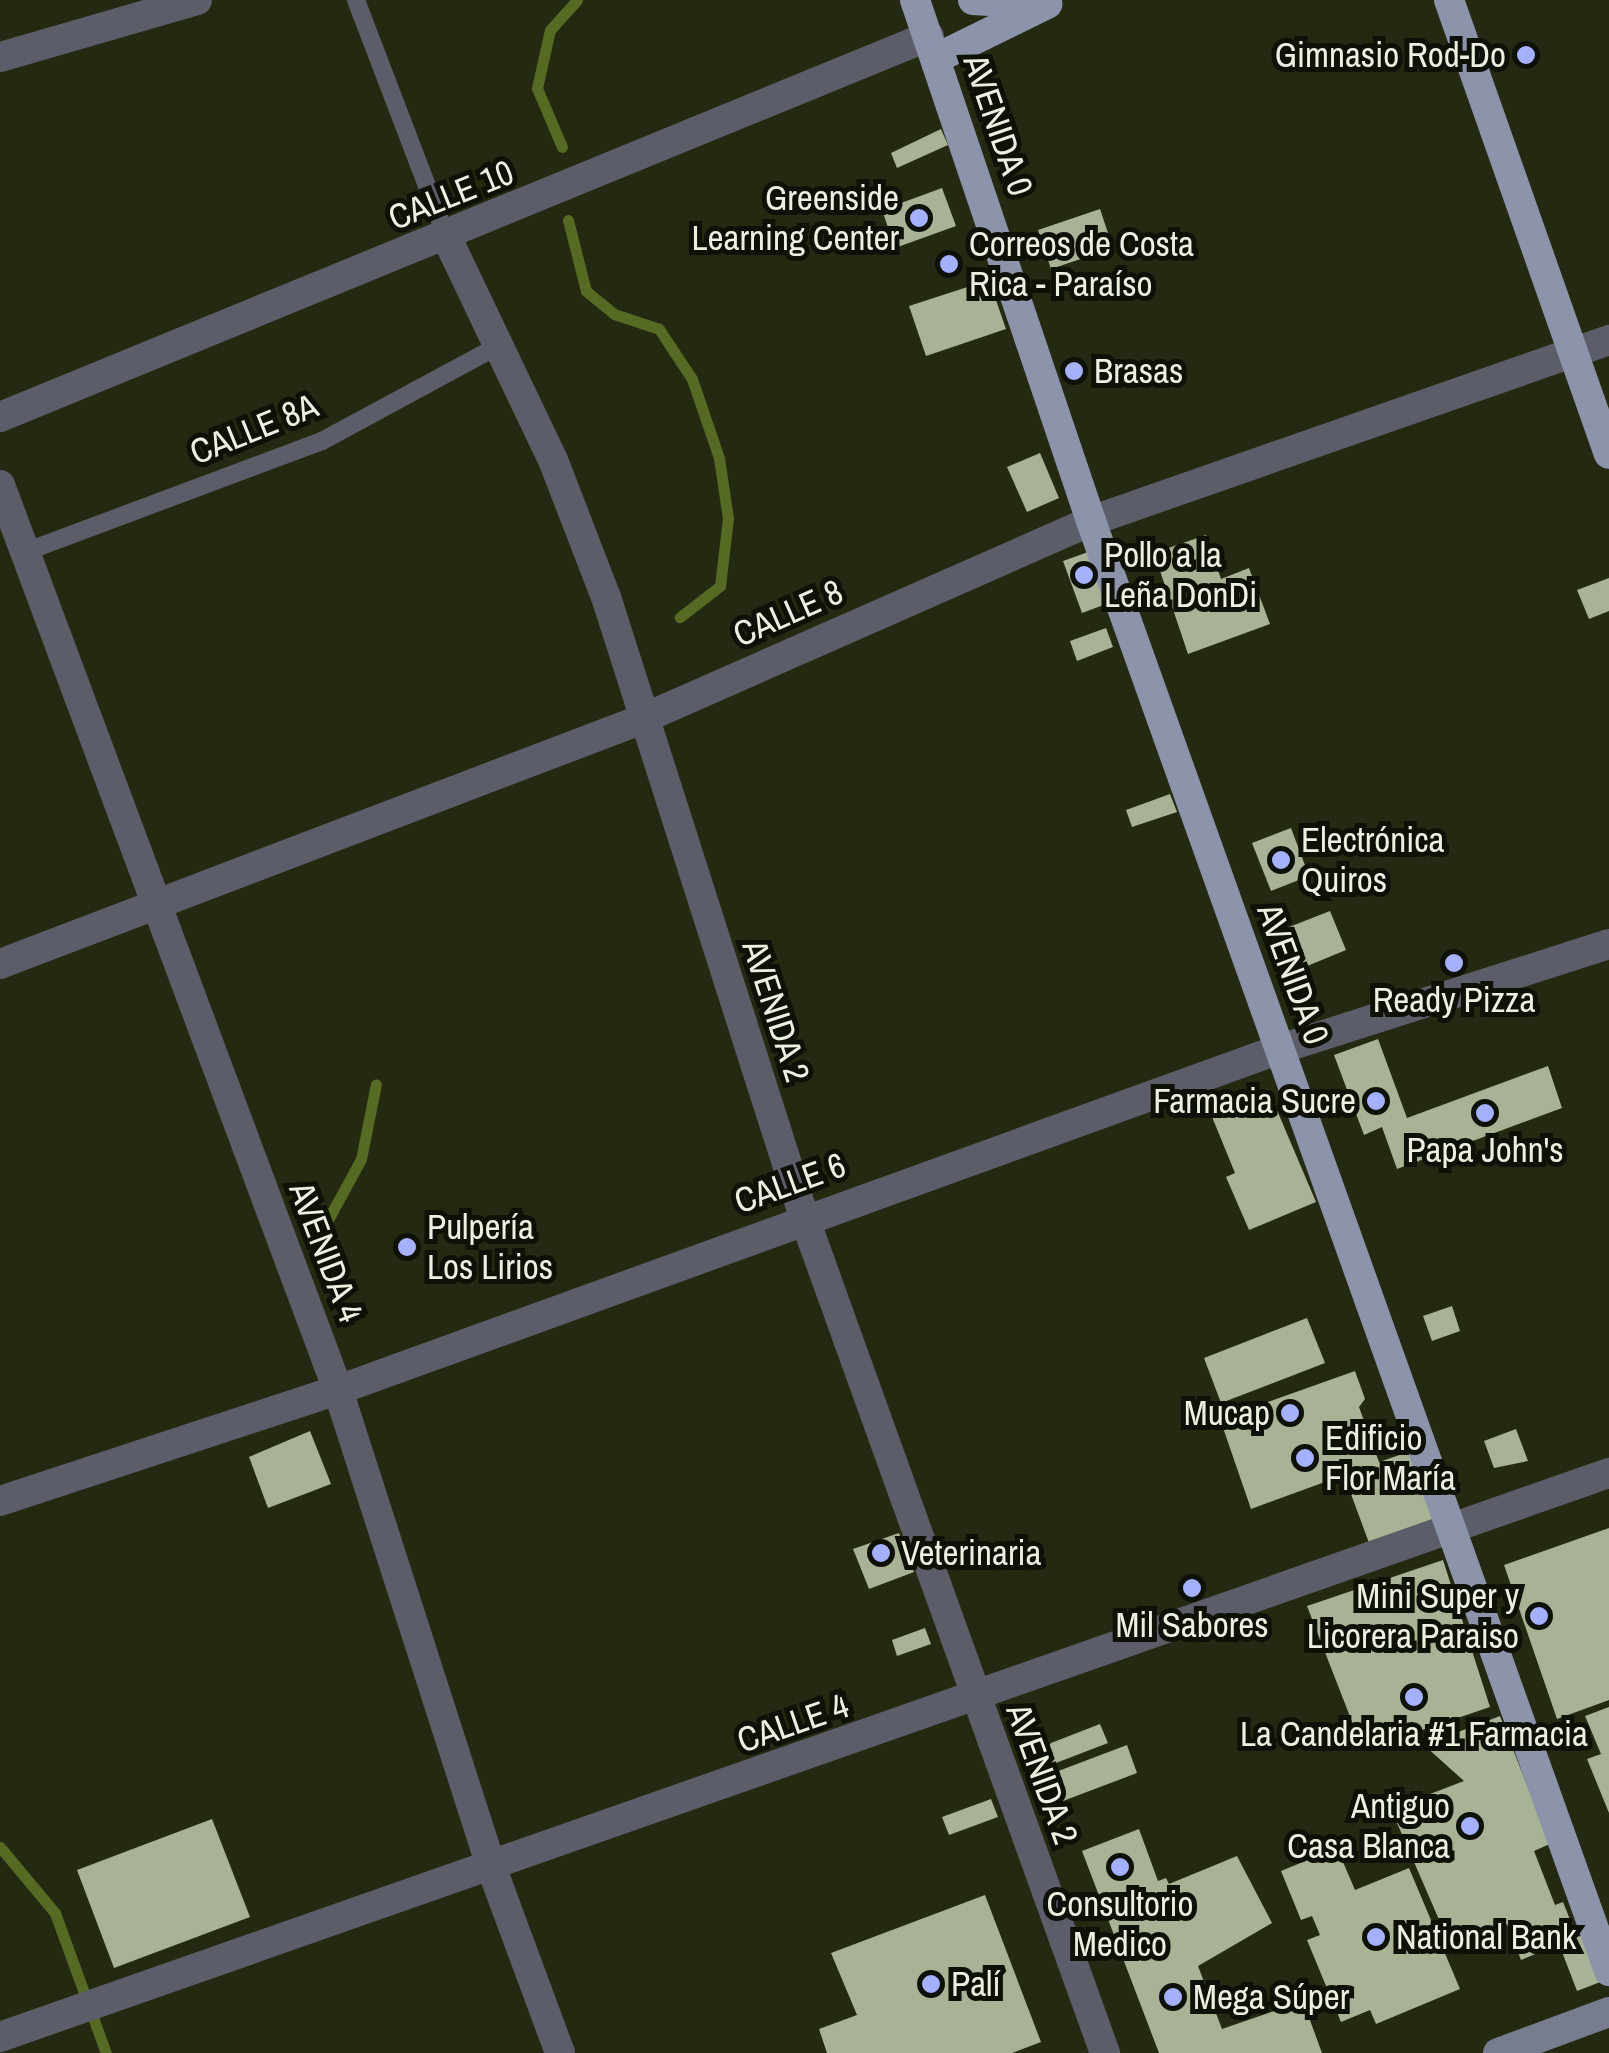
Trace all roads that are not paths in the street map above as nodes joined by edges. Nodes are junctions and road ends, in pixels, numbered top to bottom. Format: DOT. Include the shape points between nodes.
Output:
graph roads {
  1 [pos="197,0"];
  2 [pos="356,0"];
  3 [pos="915,0"];
  4 [pos="973,0"];
  5 [pos="1449,0"];
  6 [pos="1051,2"];
  7 [pos="933,47"];
  8 [pos="0,57"];
  9 [pos="448,238"];
  10 [pos="1609,340"];
  11 [pos="498,346"];
  12 [pos="1573,352"];
  13 [pos="0,417"];
  14 [pos="1609,454"];
  15 [pos="0,485"];
  16 [pos="1091,520"];
  17 [pos="25,552"];
  18 [pos="640,720"];
  19 [pos="156,908"];
  20 [pos="1609,944"];
  21 [pos="0,964"];
  22 [pos="1280,1049"];
  23 [pos="804,1217"];
  24 [pos="338,1390"];
  25 [pos="1609,1473"];
  26 [pos="0,1502"];
  27 [pos="1453,1528"];
  28 [pos="974,1699"];
  29 [pos="492,1869"];
  30 [pos="1609,1970"];
  31 [pos="1609,2012"];
  32 [pos="0,2037"];
  33 [pos="560,2053"];
  34 [pos="1105,2053"];
  35 [pos="1498,2053"];
  1 -- 8 [label="street"];
  2 -- 9 [label="lane, AVENIDA 2"];
  3 -- 7 [label="main road, AVENIDA 0"];
  4 -- 6 [label="main road, CALLE 10"];
  5 -- 12 [label="main road"];
  6 -- 7 [label="main road, CALLE 10"];
  7 -- 9 [label="street, CALLE 10"];
  7 -- 16 [label="main road, AVENIDA 0"];
  9 -- 11 [label="street, AVENIDA 2"];
  9 -- 13 [label="street, CALLE 10"];
  10 -- 12 [label="street, CALLE 8"];
  11 -- 17 [label="lane, CALLE 8A" via="322,441"];
  11 -- 18 [label="street, AVENIDA 2" via="553,460 606,597"];
  12 -- 14 [label="main road"];
  12 -- 16 [label="street, CALLE 8"];
  15 -- 17 [label="street, AVENIDA 4"];
  16 -- 18 [label="street, CALLE 8"];
  16 -- 22 [label="main road, AVENIDA 0"];
  17 -- 19 [label="street, AVENIDA 4"];
  18 -- 19 [label="street, CALLE 8"];
  18 -- 23 [label="street, AVENIDA 2"];
  19 -- 21 [label="street, CALLE 8"];
  19 -- 24 [label="street, AVENIDA 4"];
  20 -- 22 [label="street, CALLE 6"];
  22 -- 23 [label="street, CALLE 6"];
  22 -- 27 [label="main road, AVENIDA 0"];
  23 -- 24 [label="street, CALLE 6"];
  23 -- 28 [label="street, AVENIDA 2"];
  24 -- 26 [label="street, CALLE 6"];
  24 -- 29 [label="street, AVENIDA 4"];
  25 -- 27 [label="street, CALLE 4"];
  27 -- 28 [label="street, CALLE 4"];
  27 -- 30 [label="main road, AVENIDA 0"];
  28 -- 29 [label="street, CALLE 4"];
  28 -- 34 [label="street, AVENIDA 2"];
  29 -- 32 [label="street, CALLE 4"];
  29 -- 33 [label="street, AVENIDA 4"];
  31 -- 35 [label="main road"];
}
